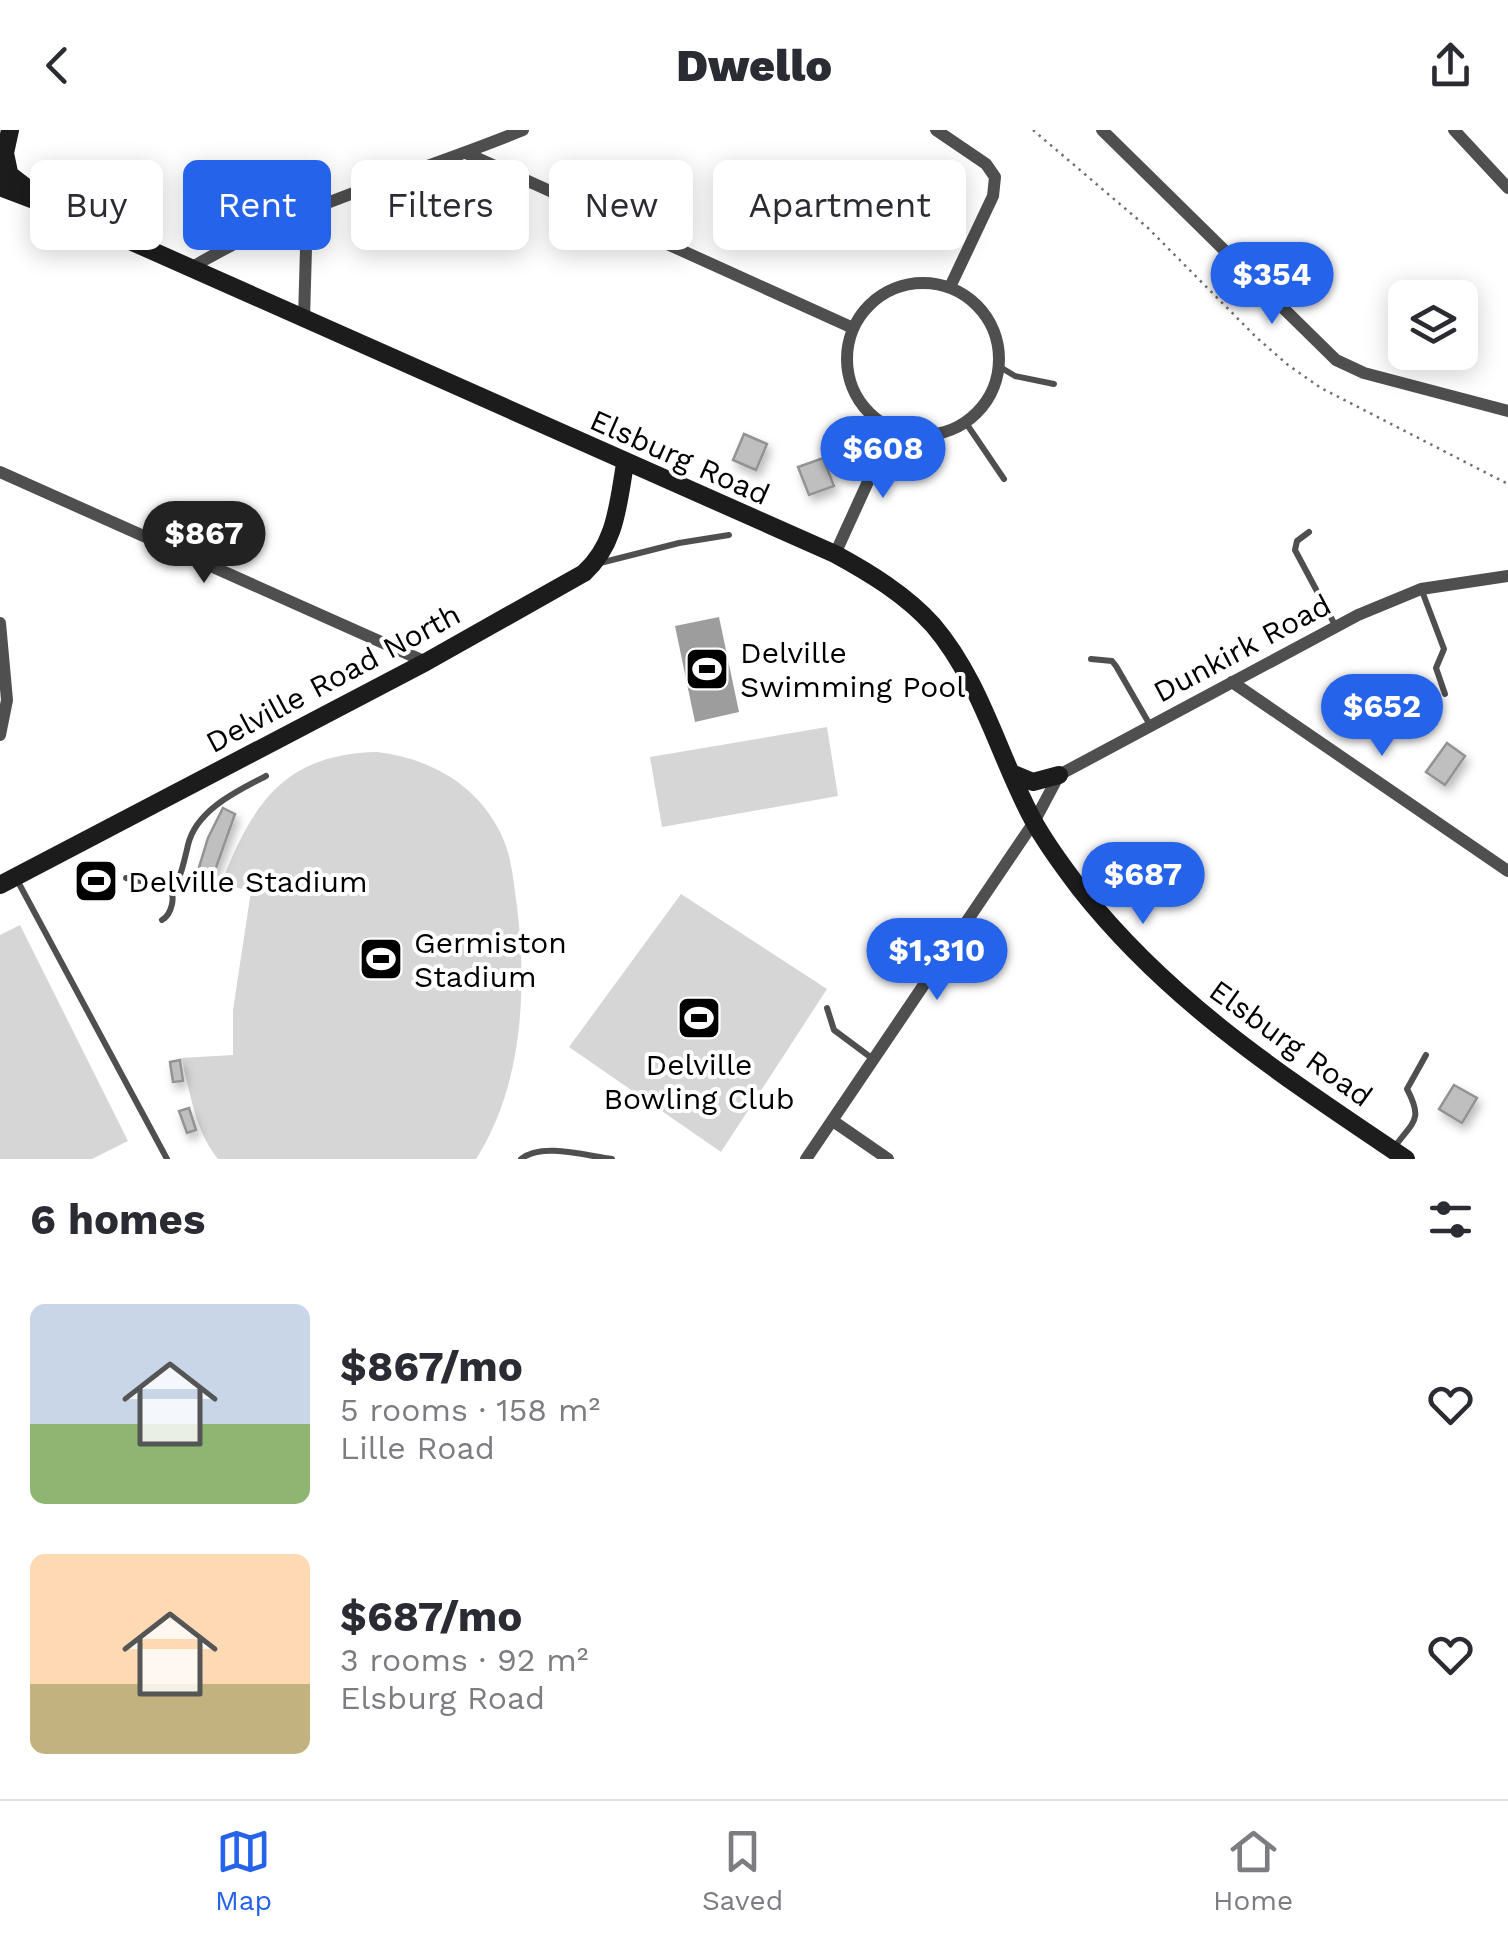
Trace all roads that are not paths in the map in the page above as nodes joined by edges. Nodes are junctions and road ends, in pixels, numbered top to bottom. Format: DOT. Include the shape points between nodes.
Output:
graph roads {
  1 [pos="10,130"];
  2 [pos="523,130"];
  3 [pos="936,130"];
  4 [pos="1102,130"];
  5 [pos="1454,130"];
  6 [pos="466,154"];
  7 [pos="3,177"];
  8 [pos="1508,188"];
  9 [pos="331,204"];
  10 [pos="220,250"];
  11 [pos="306,250"];
  12 [pos="191,268"];
  13 [pos="950,288"];
  14 [pos="304,319"];
  15 [pos="853,328"];
  16 [pos="1000,367"];
  17 [pos="1054,384"];
  18 [pos="1508,411"];
  19 [pos="966,423"];
  20 [pos="892,429"];
  21 [pos="626,464"];
  22 [pos="0,472"];
  23 [pos="1004,479"];
  24 [pos="1309,532"];
  25 [pos="730,535"];
  26 [pos="835,554"];
  27 [pos="594,564"];
  28 [pos="1508,576"];
  29 [pos="1421,590"];
  30 [pos="0,623"];
  31 [pos="1336,626"];
  32 [pos="1090,659"];
  33 [pos="426,662"];
  34 [pos="1232,682"];
  35 [pos="1445,694"];
  36 [pos="1150,726"];
  37 [pos="0,734"];
  38 [pos="1011,773"];
  39 [pos="1059,775"];
  40 [pos="266,776"];
  41 [pos="1034,822"];
  42 [pos="1508,872"];
  43 [pos="126,878"];
  44 [pos="8,881"];
  45 [pos="173,892"];
  46 [pos="162,920"];
  47 [pos="827,1008"];
  48 [pos="1426,1056"];
  49 [pos="874,1060"];
  50 [pos="832,1121"];
  51 [pos="1399,1154"];
  52 [pos="167,1159"];
  53 [pos="521,1159"];
  54 [pos="612,1159"];
  55 [pos="806,1159"];
  56 [pos="888,1159"];
  1 -- 7 [label="main road"];
  2 -- 6 [label="street"];
  3 -- 13 [label="street" via="995,177"];
  4 -- 18 [label="street" via="1336,360"];
  5 -- 8 [label="street"];
  6 -- 9 [label="street"];
  6 -- 15 [label="street"];
  7 -- 12 [label="main road, Elsburg Road"];
  10 -- 12 [label="street"];
  11 -- 14 [label="street"];
  12 -- 14 [label="main road, Elsburg Road"];
  13 -- 15 [label="street" via="922,282 893,288 869,304"];
  13 -- 16 [label="street" via="989,319"];
  14 -- 21 [label="main road, Elsburg Road"];
  15 -- 20 [label="street" via="846,356 850,383 864,408"];
  16 -- 17 [label="lane"];
  16 -- 19 [label="street" via="989,399"];
  19 -- 20 [label="street" via="934,435"];
  19 -- 23 [label="lane"];
  20 -- 26 [label="street"];
  21 -- 26 [label="main road, Elsburg Road"];
  21 -- 27 [label="main road" via="612,531"];
  22 -- 33 [label="street"];
  24 -- 31 [label="lane" via="1295,550"];
  25 -- 27 [label="lane"];
  26 -- 38 [label="main road, Elsburg Road" via="898,593 932,624 967,678"];
  27 -- 33 [label="main road, Delville Road North"];
  28 -- 29 [label="street, Dunkirk Road"];
  29 -- 31 [label="street, Dunkirk Road"];
  29 -- 35 [label="lane" via="1444,648 1436,668"];
  30 -- 37 [label="street" via="7,711"];
  31 -- 34 [label="street, Dunkirk Road"];
  32 -- 36 [label="lane" via="1112,661"];
  33 -- 44 [label="main road, Delville Road North"];
  34 -- 36 [label="street, Dunkirk Road"];
  34 -- 42 [label="street"];
  36 -- 39 [label="street, Dunkirk Road"];
  38 -- 39 [label="main road" via="1033,782"];
  38 -- 41 [label="main road, Elsburg Road"];
  39 -- 41 [label="street"];
  40 -- 45 [label="lane" via="205,816"];
  41 -- 49 [label="street"];
  41 -- 51 [label="main road, Elsburg Road" via="1104,918 1177,994"];
  43 -- 45 [label="lane"];
  44 -- 52 [label="lane"];
  45 -- 46 [label="lane"];
  47 -- 49 [label="lane" via="834,1030"];
  48 -- 51 [label="lane" via="1407,1089 1416,1117"];
  49 -- 50 [label="street"];
  50 -- 55 [label="street"];
  50 -- 56 [label="street"];
  53 -- 54 [label="lane" via="552,1151"];
}
